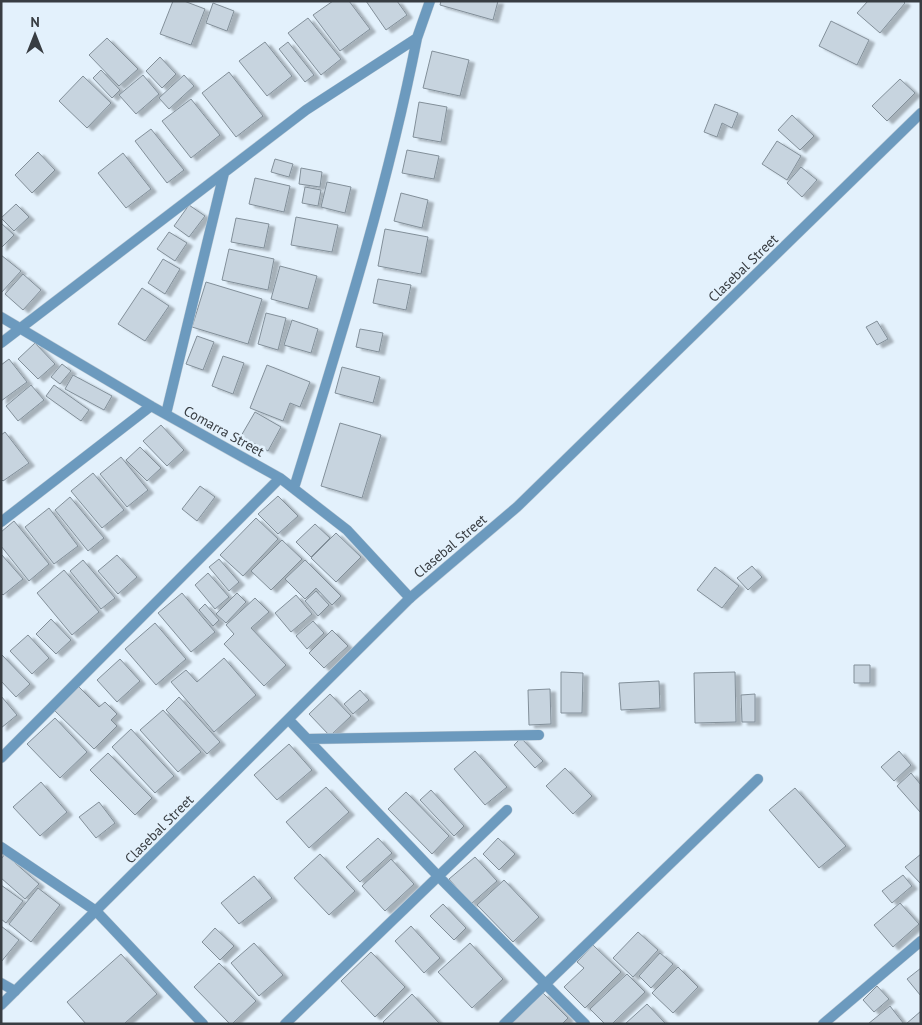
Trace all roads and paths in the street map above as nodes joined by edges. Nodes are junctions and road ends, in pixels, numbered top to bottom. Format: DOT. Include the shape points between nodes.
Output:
graph roads {
  1 [pos="430,1"];
  2 [pos="417,38"];
  3 [pos="921,113"];
  4 [pos="224,173"];
  5 [pos="1,317"];
  6 [pos="20,329"];
  7 [pos="1,343"];
  8 [pos="151,406"];
  9 [pos="166,414"];
  10 [pos="280,478"];
  11 [pos="294,488"];
  12 [pos="1,522"];
  13 [pos="410,598"];
  14 [pos="289,720"];
  15 [pos="538,736"];
  16 [pos="307,739"];
  17 [pos="1,758"];
  18 [pos="758,779"];
  19 [pos="507,810"];
  20 [pos="1,847"];
  21 [pos="439,877"];
  22 [pos="96,911"];
  23 [pos="921,941"];
  24 [pos="1,983"];
  25 [pos="546,983"];
  26 [pos="15,991"];
  27 [pos="1,1005"];
  28 [pos="204,1024"];
  29 [pos="284,1024"];
  30 [pos="504,1024"];
  31 [pos="585,1024"];
  32 [pos="823,1024"];
  1 -- 2 [label="street"];
  2 -- 4 [label="street" via="306,110"];
  2 -- 11 [label="street" via="402,111 359,278"];
  3 -- 13 [label="street, Clasebal Street" via="517,507"];
  4 -- 6 [label="street"];
  4 -- 9 [label="street"];
  5 -- 6 [label="street, Comarra Street"];
  6 -- 7 [label="street"];
  6 -- 8 [label="street, Comarra Street"];
  8 -- 9 [label="street, Comarra Street"];
  8 -- 12 [label="street"];
  9 -- 10 [label="street, Comarra Street"];
  10 -- 11 [label="street, Comarra Street"];
  10 -- 17 [label="street"];
  11 -- 13 [label="street, Comarra Street" via="347,530"];
  13 -- 14 [label="street, Clasebal Street"];
  14 -- 16 [label="street"];
  14 -- 22 [label="street, Clasebal Street"];
  15 -- 16 [label="street"];
  16 -- 21 [label="street"];
  18 -- 25 [label="street"];
  19 -- 21 [label="street"];
  20 -- 22 [label="street"];
  21 -- 25 [label="street"];
  21 -- 29 [label="street"];
  22 -- 26 [label="street, Clasebal Street"];
  22 -- 28 [label="street"];
  23 -- 32 [label="street"];
  24 -- 26 [label="street"];
  25 -- 30 [label="street"];
  25 -- 31 [label="street"];
  26 -- 27 [label="street, Clasebal Street"];
}
